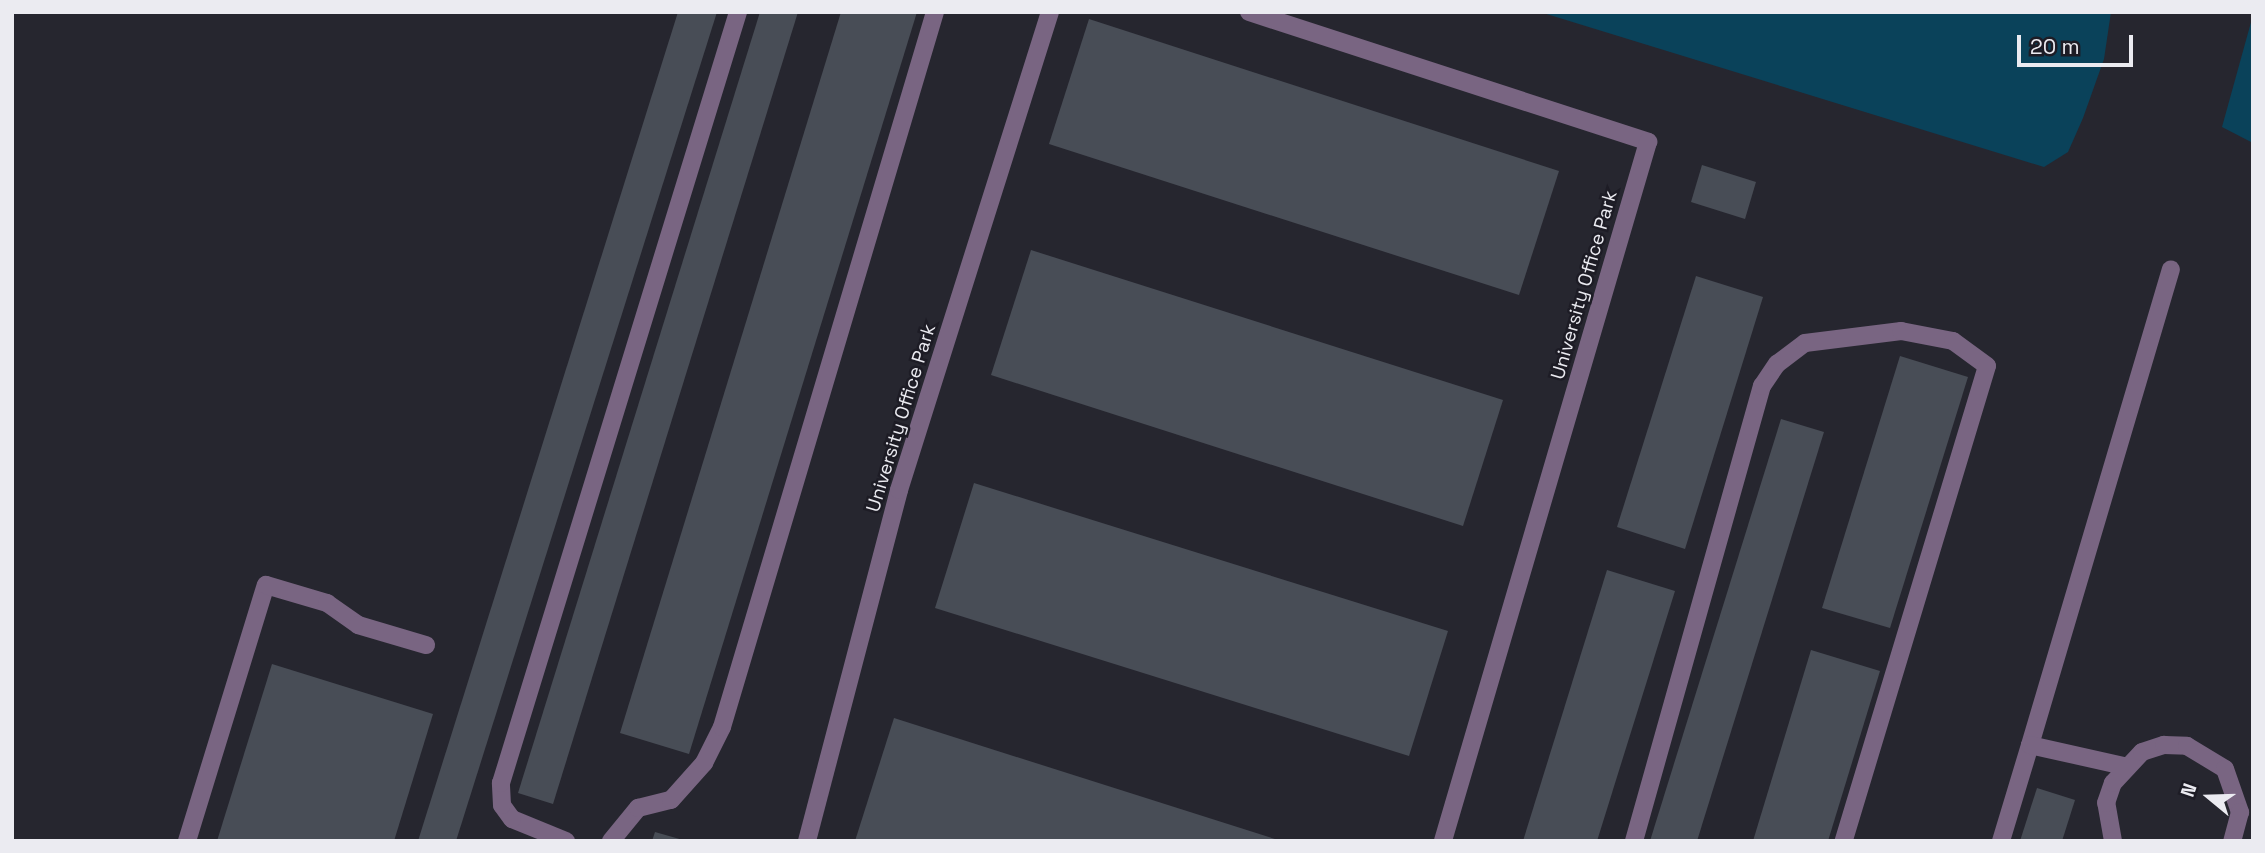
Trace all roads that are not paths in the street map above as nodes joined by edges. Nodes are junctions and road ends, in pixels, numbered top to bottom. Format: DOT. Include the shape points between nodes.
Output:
graph roads {
  1 [pos="738,12"];
  2 [pos="935,12"];
  3 [pos="1050,12"];
  4 [pos="1250,12"];
  5 [pos="2171,269"];
  6 [pos="426,645"];
  7 [pos="2031,745"];
  8 [pos="2124,766"];
  9 [pos="187,841"];
  10 [pos="566,841"];
  11 [pos="611,841"];
  12 [pos="807,841"];
  13 [pos="1443,841"];
  14 [pos="1634,841"];
  15 [pos="1844,841"];
  16 [pos="2001,841"];
  17 [pos="2113,841"];
  18 [pos="2232,841"];
  1 -- 10 [label="street" via="501,783 502,805 512,819"];
  2 -- 11 [label="street" via="722,727 704,764 671,800 638,808"];
  3 -- 12 [label="street, University Office Park" via="899,490"];
  4 -- 13 [label="street, University Office Park" via="1648,142"];
  5 -- 7 [label="street"];
  6 -- 9 [label="street" via="358,625 327,603 266,586"];
  7 -- 8 [label="street"];
  7 -- 16 [label="street"];
  8 -- 17 [label="street" via="2106,803"];
  8 -- 18 [label="street" via="2164,745 2208,754 2237,790 2240,813"];
  14 -- 15 [label="street" via="1762,386 1777,364 1805,343 1901,331 1954,341 1987,366"];
}
